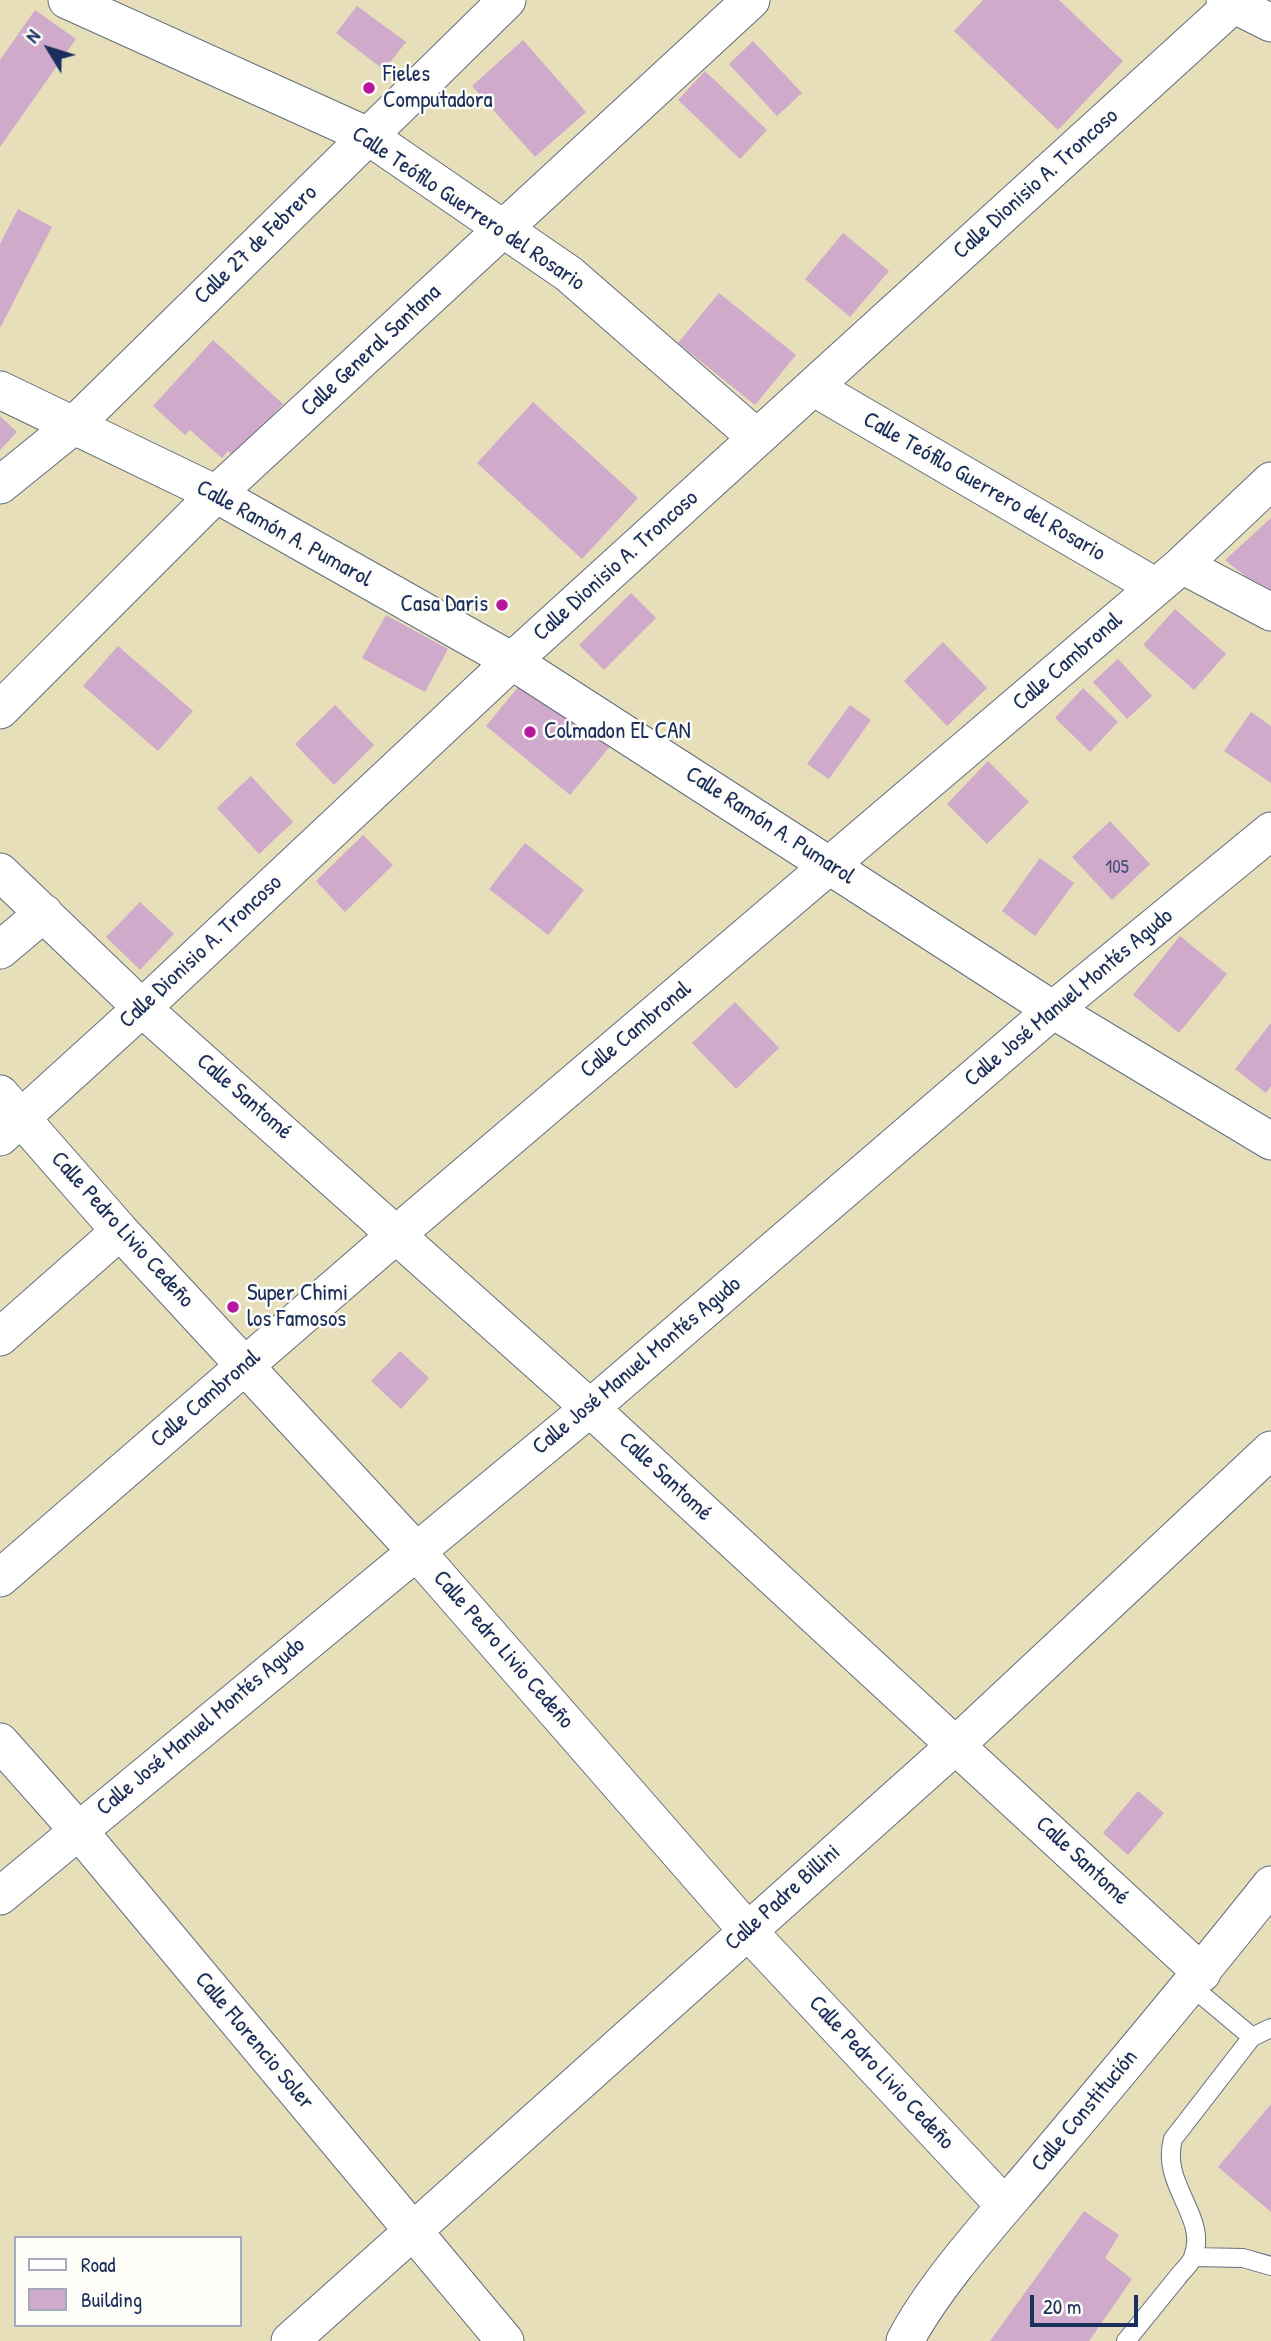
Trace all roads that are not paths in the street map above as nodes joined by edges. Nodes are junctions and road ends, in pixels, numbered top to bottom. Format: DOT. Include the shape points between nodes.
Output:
graph roads {
  1 [pos="67,0"];
  2 [pos="507,0"];
  3 [pos="751,0"];
  4 [pos="1232,1"];
  5 [pos="1271,23"];
  6 [pos="368,136"];
  7 [pos="503,229"];
  8 [pos="813,387"];
  9 [pos="0,390"];
  10 [pos="73,426"];
  11 [pos="757,438"];
  12 [pos="1271,481"];
  13 [pos="0,485"];
  14 [pos="216,494"];
  15 [pos="1169,576"];
  16 [pos="1271,612"];
  17 [pos="512,661"];
  18 [pos="0,710"];
  19 [pos="1271,831"];
  20 [pos="831,865"];
  21 [pos="0,872"];
  22 [pos="44,913"];
  23 [pos="0,950"];
  24 [pos="142,1008"];
  25 [pos="1053,1010"];
  26 [pos="7,1116"];
  27 [pos="1271,1141"];
  28 [pos="120,1231"];
  29 [pos="398,1233"];
  30 [pos="0,1337"];
  31 [pos="245,1366"];
  32 [pos="590,1408"];
  33 [pos="1271,1450"];
  34 [pos="415,1550"];
  35 [pos="0,1578"];
  36 [pos="0,1742"];
  37 [pos="957,1744"];
  38 [pos="78,1830"];
  39 [pos="1271,1885"];
  40 [pos="0,1896"];
  41 [pos="746,1929"];
  42 [pos="1196,1979"];
  43 [pos="1271,2028"];
  44 [pos="1252,2037"];
  45 [pos="1005,2206"];
  46 [pos="413,2232"];
  47 [pos="1194,2257"];
  48 [pos="1271,2266"];
  49 [pos="290,2341"];
  50 [pos="505,2341"];
  51 [pos="905,2341"];
  52 [pos="1126,2341"];
  1 -- 6 [label="street, Calle Teófilo Guerrero del Rosario"];
  2 -- 6 [label="street, Calle 27 de Febrero"];
  3 -- 7 [label="street, Calle General Santana"];
  4 -- 5 [label="street"];
  4 -- 8 [label="street, Calle Dionisio A. Troncoso"];
  6 -- 7 [label="street, Calle Teófilo Guerrero del Rosario"];
  6 -- 10 [label="street, Calle 27 de Febrero"];
  7 -- 11 [label="street, Calle Teófilo Guerrero del Rosario" via="569,274"];
  7 -- 14 [label="street, Calle General Santana"];
  8 -- 11 [label="street, Calle Dionisio A. Troncoso"];
  8 -- 15 [label="street, Calle Teófilo Guerrero del Rosario"];
  9 -- 10 [label="street, Calle Ramón A. Pumarol"];
  10 -- 13 [label="street, Calle 27 de Febrero"];
  10 -- 14 [label="street, Calle Ramón A. Pumarol"];
  11 -- 17 [label="street, Calle Dionisio A. Troncoso"];
  12 -- 15 [label="street, Calle Cambronal"];
  14 -- 17 [label="street, Calle Ramón A. Pumarol"];
  14 -- 18 [label="street, Calle General Santana"];
  15 -- 16 [label="street, Calle Teófilo Guerrero del Rosario"];
  15 -- 20 [label="street, Calle Cambronal"];
  17 -- 20 [label="street, Calle Ramón A. Pumarol"];
  17 -- 24 [label="street, Calle Dionisio A. Troncoso"];
  19 -- 25 [label="street, Calle José Manuel Montés Agudo"];
  20 -- 25 [label="street, Calle Ramón A. Pumarol"];
  20 -- 29 [label="street, Calle Cambronal"];
  21 -- 22 [label="street, Calle Santomé"];
  22 -- 23 [label="street"];
  22 -- 24 [label="street, Calle Santomé"];
  24 -- 26 [label="street, Calle Dionisio A. Troncoso"];
  24 -- 29 [label="street, Calle Santomé"];
  25 -- 27 [label="street, Calle Ramón A. Pumarol"];
  25 -- 32 [label="street, Calle José Manuel Montés Agudo"];
  26 -- 28 [label="street, Calle Pedro Livio Cedeño"];
  28 -- 30 [label="street"];
  28 -- 31 [label="street, Calle Pedro Livio Cedeño"];
  29 -- 31 [label="street, Calle Cambronal"];
  29 -- 32 [label="street, Calle Santomé"];
  31 -- 34 [label="street, Calle Pedro Livio Cedeño"];
  31 -- 35 [label="street, Calle Cambronal"];
  32 -- 34 [label="street, Calle José Manuel Montés Agudo"];
  32 -- 37 [label="street, Calle Santomé"];
  33 -- 37 [label="street, Calle Padre Billini"];
  34 -- 38 [label="street, Calle José Manuel Montés Agudo"];
  34 -- 41 [label="street, Calle Pedro Livio Cedeño"];
  36 -- 38 [label="street, Calle Florencio Soler"];
  37 -- 41 [label="street, Calle Padre Billini"];
  37 -- 42 [label="street, Calle Santomé"];
  38 -- 40 [label="street, Calle José Manuel Montés Agudo"];
  38 -- 46 [label="street, Calle Florencio Soler"];
  39 -- 42 [label="street, Calle Constitución"];
  41 -- 45 [label="street, Calle Pedro Livio Cedeño"];
  41 -- 46 [label="street, Calle Padre Billini"];
  42 -- 44 [label="lane"];
  42 -- 45 [label="street, Calle Constitución"];
  43 -- 44 [label="lane"];
  44 -- 47 [label="lane" via="1173,2139 1168,2156 1171,2175 1189,2205"];
  45 -- 51 [label="street, Calle Constitución" via="918,2316"];
  46 -- 49 [label="street, Calle Padre Billini"];
  46 -- 50 [label="street, Calle Florencio Soler"];
  47 -- 48 [label="lane" via="1243,2258"];
  47 -- 52 [label="lane"];
}
